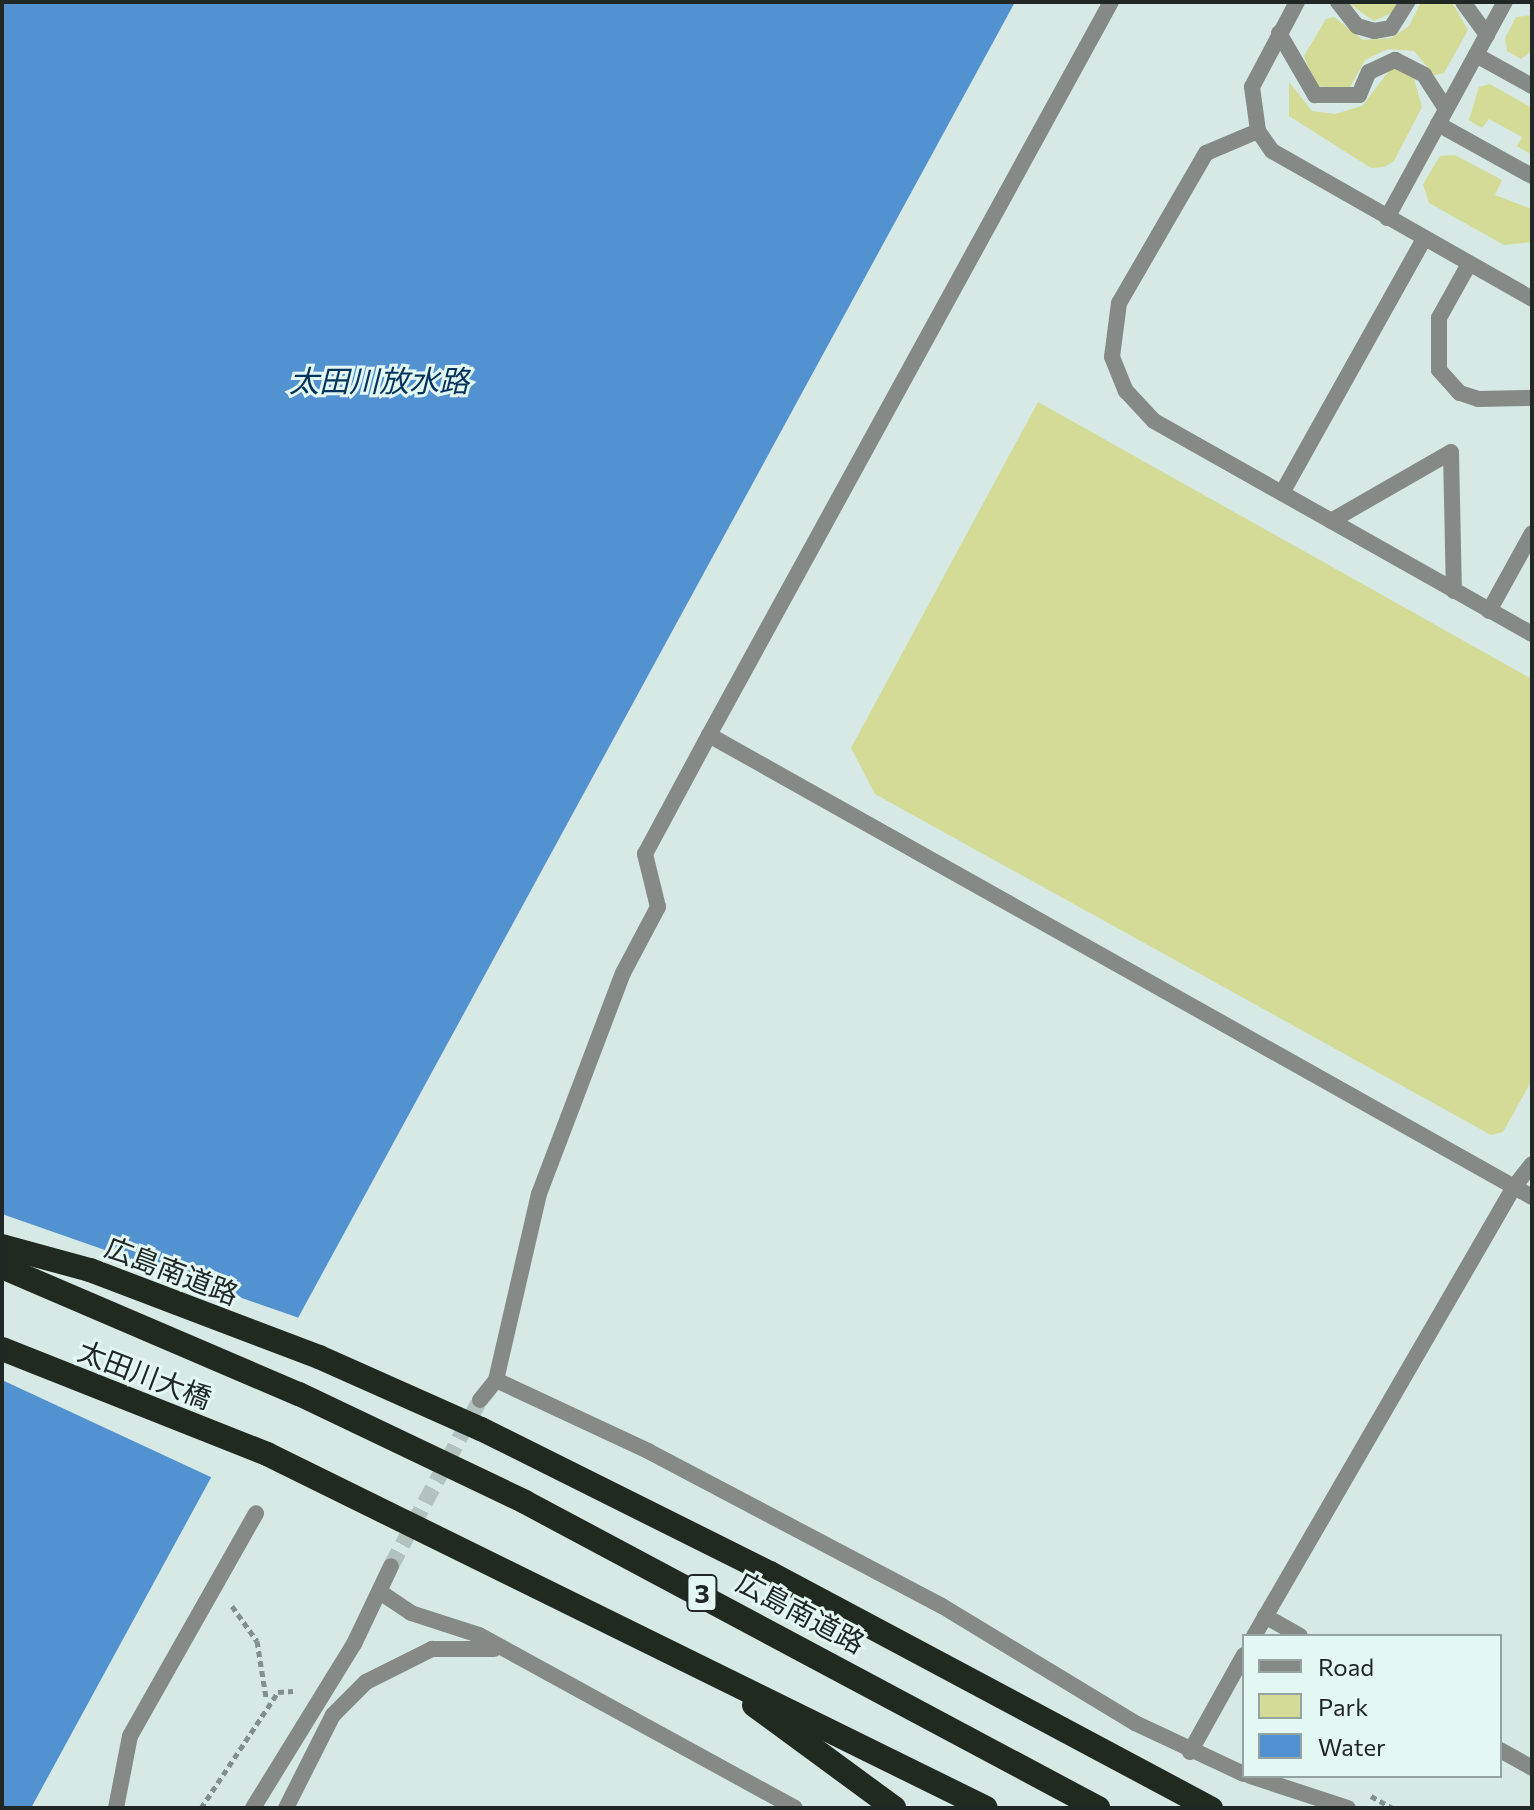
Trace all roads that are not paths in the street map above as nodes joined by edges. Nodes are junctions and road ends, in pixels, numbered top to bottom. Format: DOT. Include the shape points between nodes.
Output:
graph roads {
  1 [pos="1111,2"];
  2 [pos="1297,2"];
  3 [pos="1338,2"];
  4 [pos="1407,2"];
  5 [pos="1463,2"];
  6 [pos="1505,2"];
  7 [pos="1279,33"];
  8 [pos="1487,35"];
  9 [pos="1476,55"];
  10 [pos="1532,86"];
  11 [pos="1442,116"];
  12 [pos="1258,131"];
  13 [pos="1532,176"];
  14 [pos="1387,218"];
  15 [pos="1424,239"];
  16 [pos="1469,264"];
  17 [pos="1531,296"];
  18 [pos="1532,398"];
  19 [pos="1282,493"];
  20 [pos="1331,521"];
  21 [pos="1532,533"];
  22 [pos="1454,591"];
  23 [pos="1489,611"];
  24 [pos="1532,634"];
  25 [pos="709,735"];
  26 [pos="1532,1164"];
  27 [pos="1514,1187"];
  28 [pos="1532,1197"];
  29 [pos="2,1246"];
  30 [pos="2,1267"];
  31 [pos="2,1349"];
  32 [pos="496,1380"];
  33 [pos="299,1394"];
  34 [pos="480,1400"];
  35 [pos="256,1513"];
  36 [pos="391,1566"];
  37 [pos="380,1592"];
  38 [pos="1265,1616"];
  39 [pos="1255,1634"];
  40 [pos="1296,1634"];
  41 [pos="512,1652"];
  42 [pos="1242,1659"];
  43 [pos="711,1673"];
  44 [pos="1502,1751"];
  45 [pos="1190,1752"];
  46 [pos="1532,1768"];
  47 [pos="1242,1773"];
  48 [pos="1256,1778"];
  49 [pos="116,1808"];
  50 [pos="253,1808"];
  51 [pos="286,1808"];
  52 [pos="795,1808"];
  53 [pos="894,1808"];
  54 [pos="986,1808"];
  55 [pos="1098,1808"];
  56 [pos="1211,1808"];
  57 [pos="1348,1808"];
  1 -- 25 [label="street"];
  2 -- 7 [label="street"];
  3 -- 4 [label="street" via="1357,26 1374,31 1391,28"];
  5 -- 8 [label="street"];
  6 -- 8 [label="street"];
  7 -- 11 [label="street" via="1315,95 1359,95 1369,72 1395,60 1424,75"];
  7 -- 12 [label="street" via="1252,87"];
  8 -- 9 [label="street"];
  9 -- 10 [label="street"];
  9 -- 11 [label="street"];
  11 -- 13 [label="street"];
  11 -- 14 [label="street"];
  12 -- 14 [label="street" via="1287,162"];
  12 -- 19 [label="street" via="1219,145 1195,167 1119,303 1112,357 1137,407"];
  14 -- 15 [label="street"];
  15 -- 16 [label="street"];
  15 -- 19 [label="street"];
  16 -- 17 [label="street"];
  16 -- 18 [label="street" via="1439,318 1439,370 1460,393 1478,399"];
  19 -- 20 [label="street"];
  20 -- 22 [label="street"];
  20 -- 22 [label="street" via="1451,452"];
  21 -- 23 [label="street"];
  22 -- 23 [label="street"];
  23 -- 24 [label="street"];
  25 -- 27 [label="street"];
  25 -- 32 [label="street" via="645,854 658,907 623,973 539,1194 517,1314"];
  26 -- 27 [label="street"];
  27 -- 28 [label="street"];
  27 -- 38 [label="street"];
  29 -- 56 [label="highway, 広島南道路" via="90,1270 319,1357 628,1499"];
  30 -- 33 [label="highway, 太田川大橋 / 3"];
  31 -- 43 [label="highway, 太田川大橋 / 3" via="267,1454"];
  32 -- 34 [label="street"];
  32 -- 45 [label="street" via="797,1527"];
  33 -- 55 [label="highway, 広島南道路 / 3" via="750,1617"];
  35 -- 49 [label="street" via="130,1736"];
  36 -- 37 [label="street"];
  37 -- 41 [label="street" via="411,1613"];
  37 -- 50 [label="street"];
  38 -- 39 [label="street"];
  38 -- 40 [label="street"];
  41 -- 51 [label="street" via="449,1645 366,1682 333,1715"];
  41 -- 52 [label="street"];
  42 -- 45 [label="street"];
  43 -- 53 [label="highway"];
  43 -- 54 [label="highway, 3"];
  44 -- 46 [label="street"];
  45 -- 47 [label="street"];
  48 -- 57 [label="street"];
}
